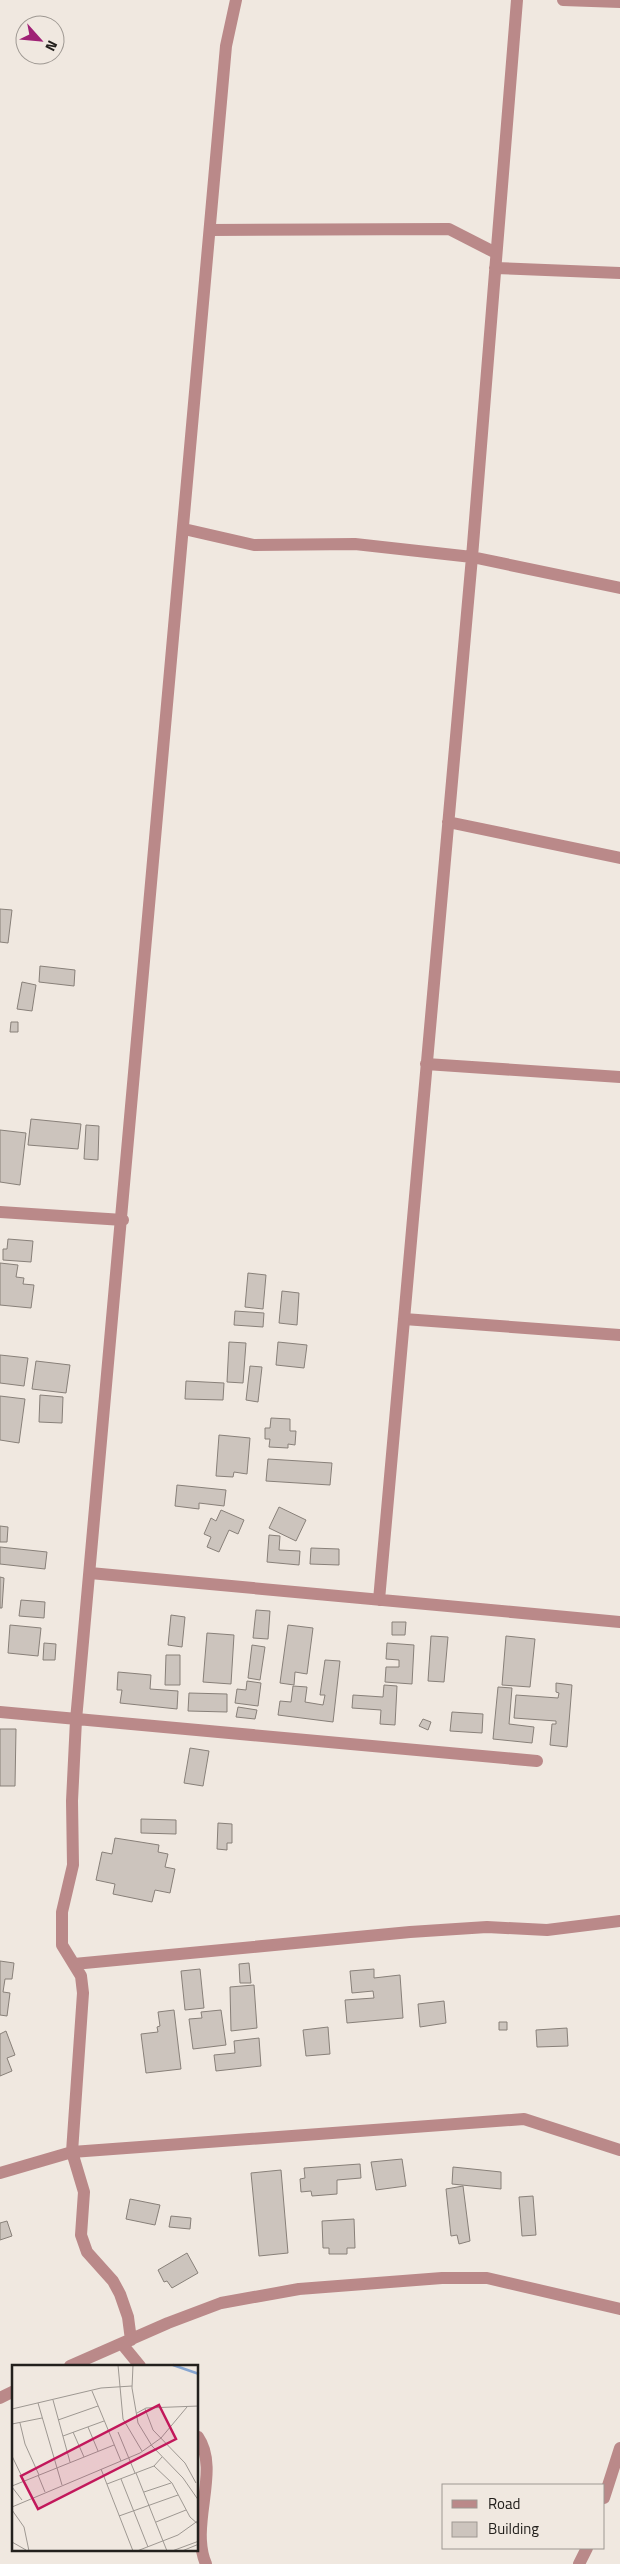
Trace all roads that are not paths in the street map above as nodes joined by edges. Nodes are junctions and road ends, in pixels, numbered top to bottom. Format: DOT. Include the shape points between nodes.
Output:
graph roads {
  1 [pos="236,0"];
  2 [pos="517,0"];
  3 [pos="563,0"];
  4 [pos="620,2"];
  5 [pos="210,230"];
  6 [pos="496,253"];
  7 [pos="495,268"];
  8 [pos="620,273"];
  9 [pos="184,529"];
  10 [pos="472,557"];
  11 [pos="620,588"];
  12 [pos="448,822"];
  13 [pos="620,858"];
  14 [pos="426,1064"];
  15 [pos="620,1076"];
  16 [pos="0,1212"];
  17 [pos="123,1220"];
  18 [pos="404,1319"];
  19 [pos="620,1335"];
  20 [pos="90,1573"];
  21 [pos="379,1600"];
  22 [pos="620,1622"];
  23 [pos="0,1712"];
  24 [pos="76,1720"];
  25 [pos="537,1761"];
  26 [pos="620,1921"];
  27 [pos="74,1964"];
  28 [pos="620,2150"];
  29 [pos="72,2152"];
  30 [pos="0,2173"];
  31 [pos="620,2309"];
  32 [pos="126,2342"];
  33 [pos="72,2365"];
  34 [pos="139,2365"];
  35 [pos="12,2392"];
  36 [pos="0,2398"];
  37 [pos="199,2439"];
  38 [pos="620,2448"];
  39 [pos="605,2495"];
  40 [pos="586,2549"];
  41 [pos="206,2564"];
  42 [pos="578,2564"];
  1 -- 5 [label="street" via="226,46"];
  2 -- 6 [label="street"];
  3 -- 4 [label="street"];
  5 -- 6 [label="street" via="450,229"];
  5 -- 9 [label="street"];
  6 -- 7 [label="street"];
  7 -- 8 [label="street"];
  7 -- 10 [label="street"];
  9 -- 10 [label="street" via="254,545 355,544"];
  9 -- 17 [label="street"];
  10 -- 11 [label="street"];
  10 -- 12 [label="street"];
  12 -- 13 [label="street"];
  12 -- 14 [label="street"];
  14 -- 15 [label="street"];
  14 -- 18 [label="street"];
  16 -- 17 [label="street"];
  17 -- 20 [label="street"];
  18 -- 19 [label="street"];
  18 -- 21 [label="street"];
  20 -- 21 [label="street"];
  20 -- 24 [label="street"];
  21 -- 22 [label="street"];
  23 -- 24 [label="street"];
  24 -- 25 [label="street"];
  24 -- 27 [label="street" via="73,1865 62,1912 62,1945"];
  26 -- 27 [label="street" via="547,1930 487,1927 410,1932"];
  27 -- 29 [label="street" via="81,1976 83,2014"];
  28 -- 29 [label="street" via="524,2119"];
  29 -- 30 [label="street"];
  29 -- 32 [label="street" via="84,2192 80,2235 87,2252 120,2294 128,2317"];
  31 -- 32 [label="street" via="487,2278 442,2278 299,2288 221,2303"];
  32 -- 33 [label="street"];
  32 -- 34 [label="street"];
  35 -- 36 [label="street"];
  37 -- 41 [label="street" via="204,2447 206,2464 200,2535"];
  38 -- 39 [label="street"];
  40 -- 42 [label="street"];
}
